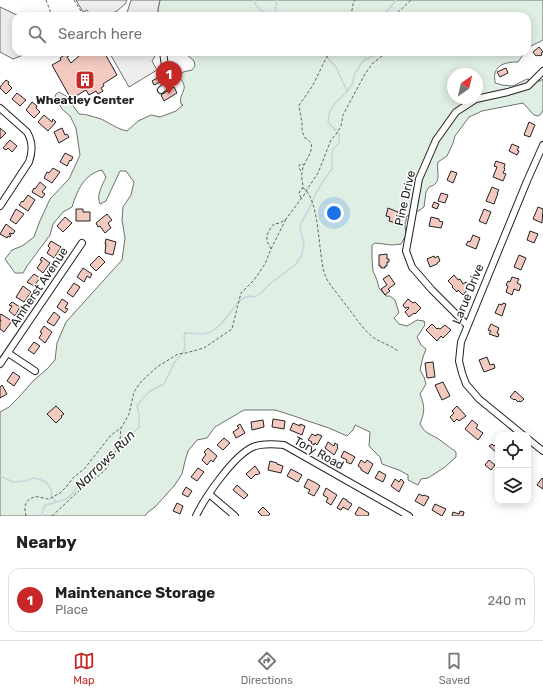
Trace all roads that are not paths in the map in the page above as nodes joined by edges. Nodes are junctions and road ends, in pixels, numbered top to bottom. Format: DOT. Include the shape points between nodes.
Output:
graph roads {
  1 [pos="164,56"];
  2 [pos="543,71"];
  3 [pos="161,90"];
  4 [pos="0,108"];
  5 [pos="543,145"];
  6 [pos="0,206"];
  7 [pos="82,243"];
  8 [pos="467,325"];
  9 [pos="8,353"];
  10 [pos="0,364"];
  11 [pos="35,371"];
  12 [pos="519,432"];
  13 [pos="531,441"];
  14 [pos="543,451"];
  15 [pos="209,494"];
  16 [pos="196,516"];
  17 [pos="236,516"];
  18 [pos="409,516"];
  1 -- 3 [label="street" via="170,83"];
  2 -- 8 [label="street, Pine Drive" via="528,86 476,99 456,112 436,140 418,178 406,251 412,267"];
  4 -- 6 [label="street" via="26,132 32,147 29,162"];
  5 -- 8 [label="street, Larue Drive"];
  7 -- 9 [label="street, Amherst Avenue"];
  8 -- 12 [label="street, Larue Drive" via="461,342 459,361 466,384 479,399"];
  9 -- 10 [label="street, Amherst Avenue"];
  9 -- 11 [label="street"];
  13 -- 14 [label="street"];
  15 -- 16 [label="street, Tory Road"];
  15 -- 17 [label="street"];
  15 -- 18 [label="street, Tory Road" via="245,451 254,446 274,444 284,446"];
}
